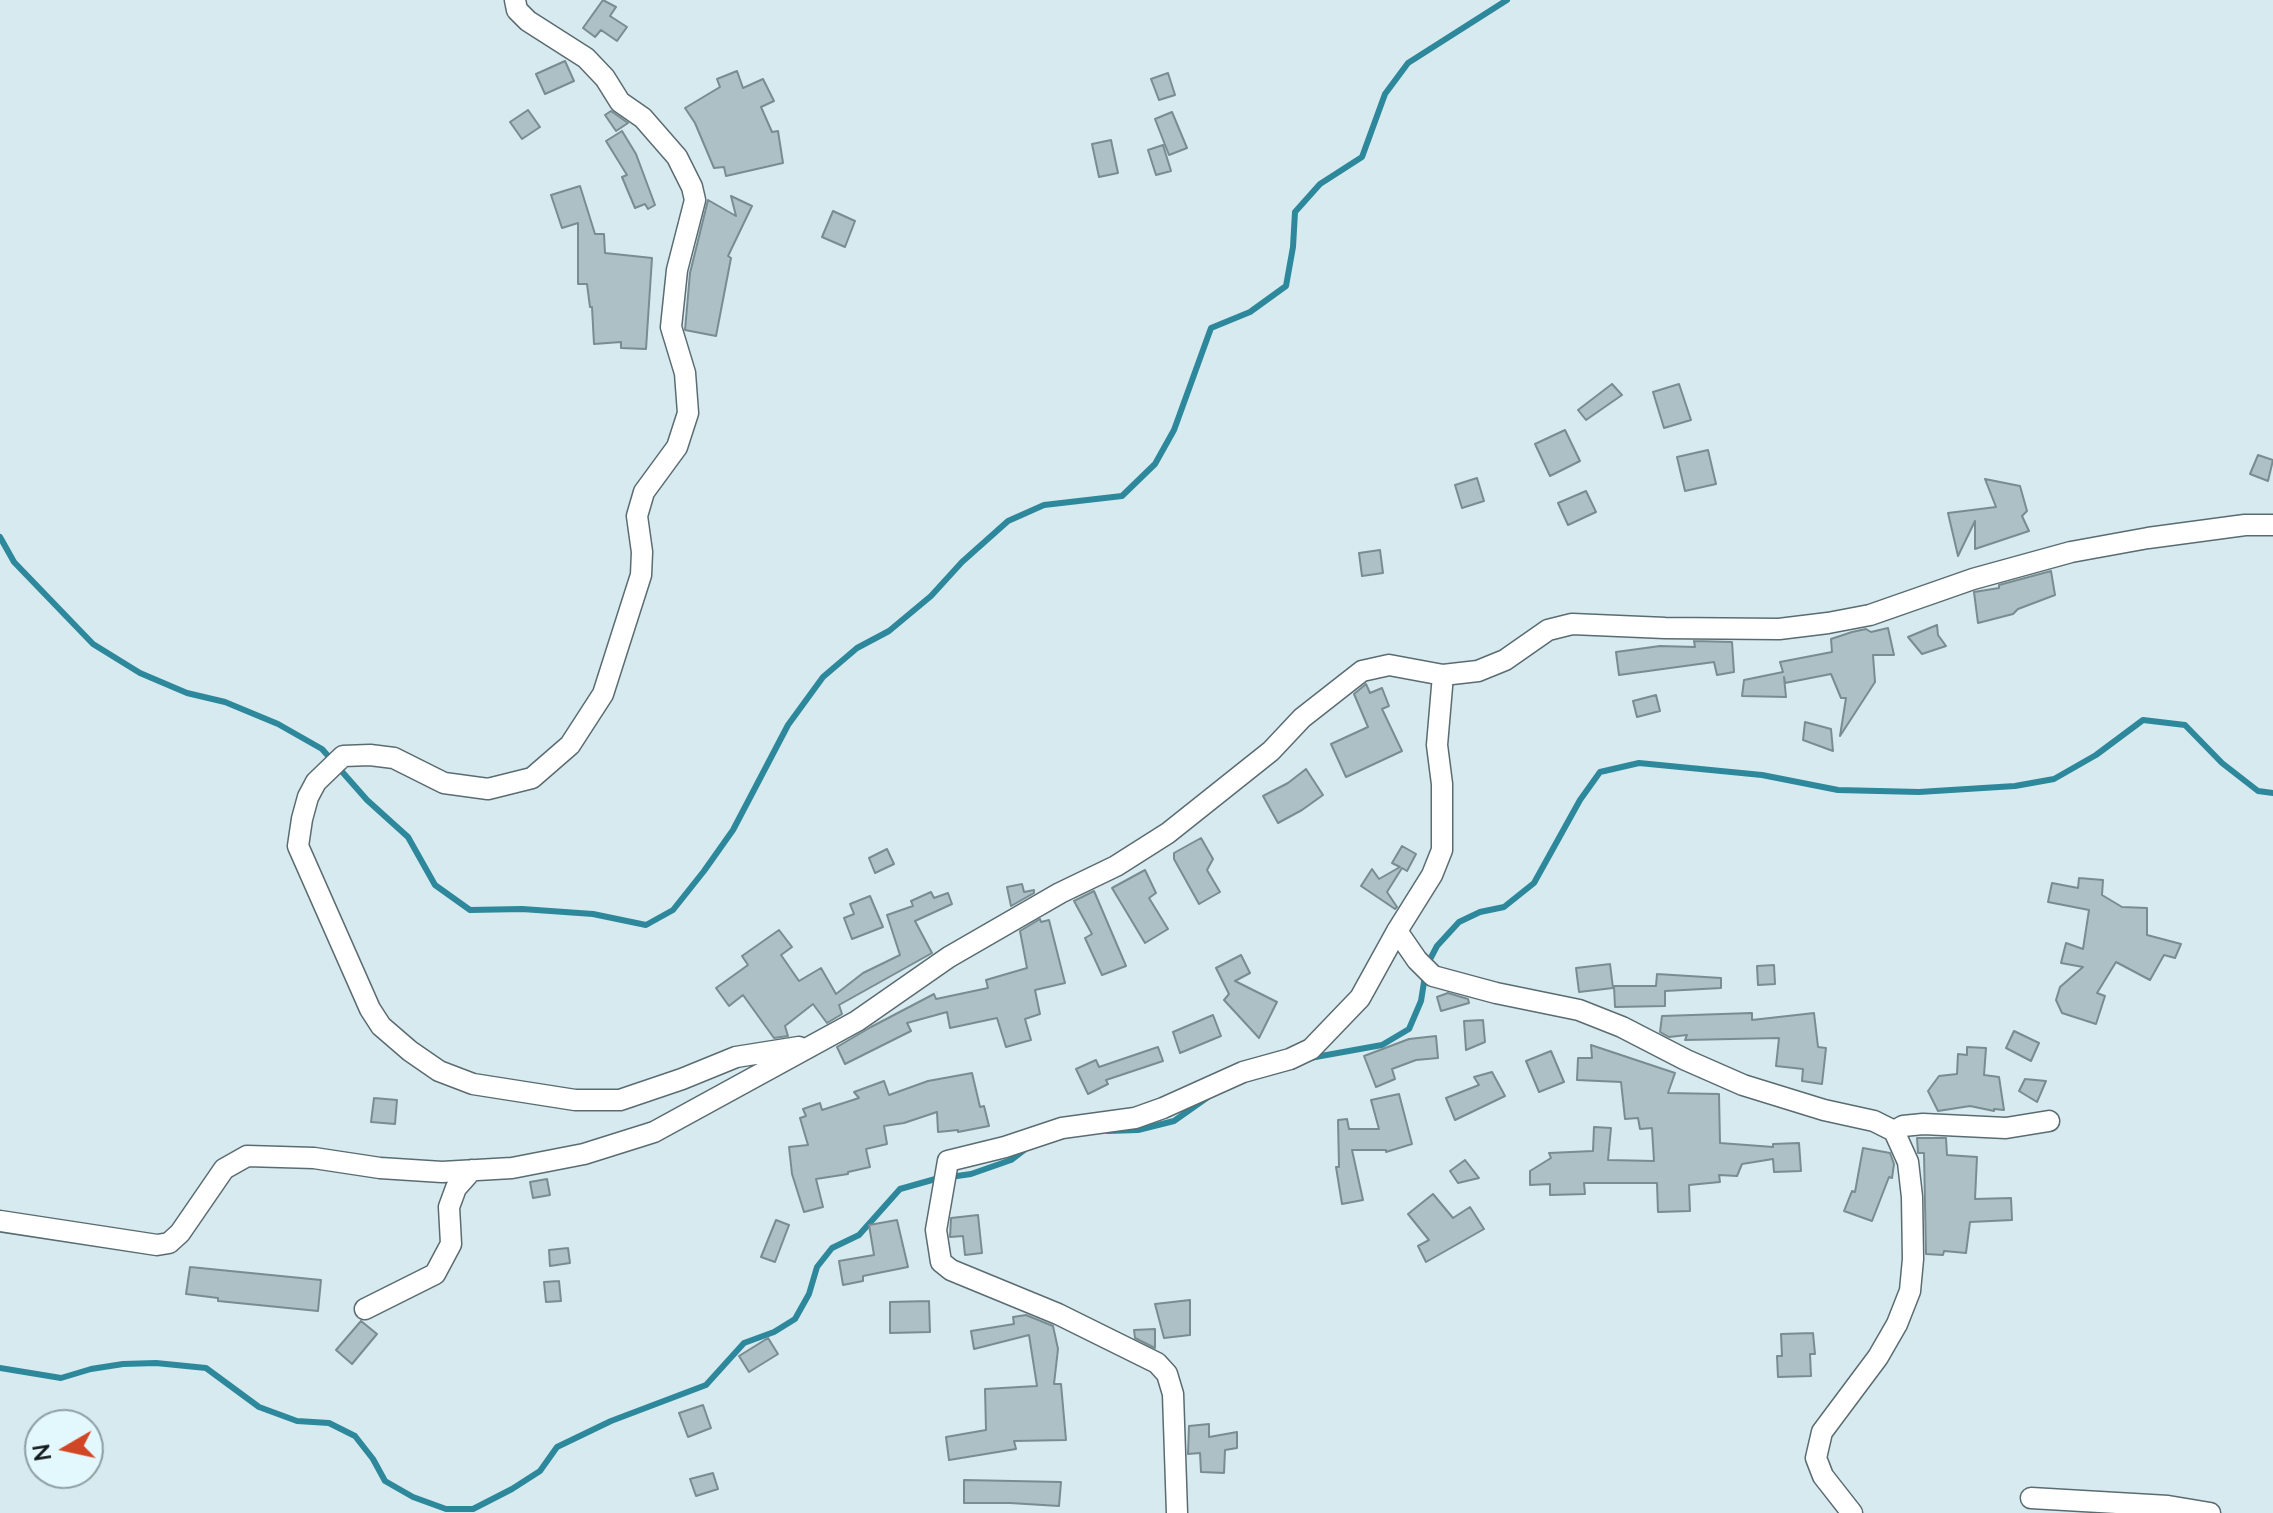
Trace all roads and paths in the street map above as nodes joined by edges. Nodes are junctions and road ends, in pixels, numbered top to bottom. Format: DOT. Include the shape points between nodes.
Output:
graph roads {
  1 [pos="515,0"];
  2 [pos="2273,525"];
  3 [pos="1443,675"];
  4 [pos="1397,931"];
  5 [pos="814,1044"];
  6 [pos="2049,1121"];
  7 [pos="1894,1131"];
  8 [pos="472,1170"];
  9 [pos="0,1221"];
  10 [pos="365,1309"];
  11 [pos="2031,1498"];
  12 [pos="2168,1510"];
  13 [pos="1177,1513"];
  14 [pos="1852,1513"];
  15 [pos="2210,1513"];
  1 -- 5 [label="street" via="528,21 586,58 620,102 643,118 677,157 692,187 695,200 677,270 671,327 685,373 688,413 677,447 644,492 637,516 641,575 603,694 570,745 532,778 488,789 444,783 394,758 343,756 316,782 298,846 381,1026 439,1071 473,1084 575,1100 620,1100 736,1057"];
  2 -- 3 [label="street" via="2071,552 1870,615 1828,623 1779,629 1572,624 1548,630 1505,660 1478,671"];
  3 -- 4 [label="street" via="1437,745 1442,850"];
  3 -- 5 [label="street" via="1389,665 1362,671 1168,833 949,957"];
  4 -- 7 [label="street" via="1433,976 1579,1010 1743,1085"];
  4 -- 13 [label="street" via="1360,998 1311,1049 1135,1118 1062,1128 948,1161 936,1230 941,1262 1157,1363 1167,1374 1173,1394"];
  5 -- 8 [label="street" via="654,1132 584,1154"];
  6 -- 7 [label="street" via="2006,1128 1923,1124"];
  7 -- 14 [label="street" via="1908,1162 1912,1197 1910,1291 1878,1357 1822,1432 1816,1458 1823,1476"];
  8 -- 9 [label="street" via="247,1156 224,1169 180,1233 157,1245"];
  8 -- 10 [label="street" via="456,1188 449,1207 451,1244 435,1274"];
  11 -- 12 [label="street"];
  12 -- 15 [label="street"];
}
